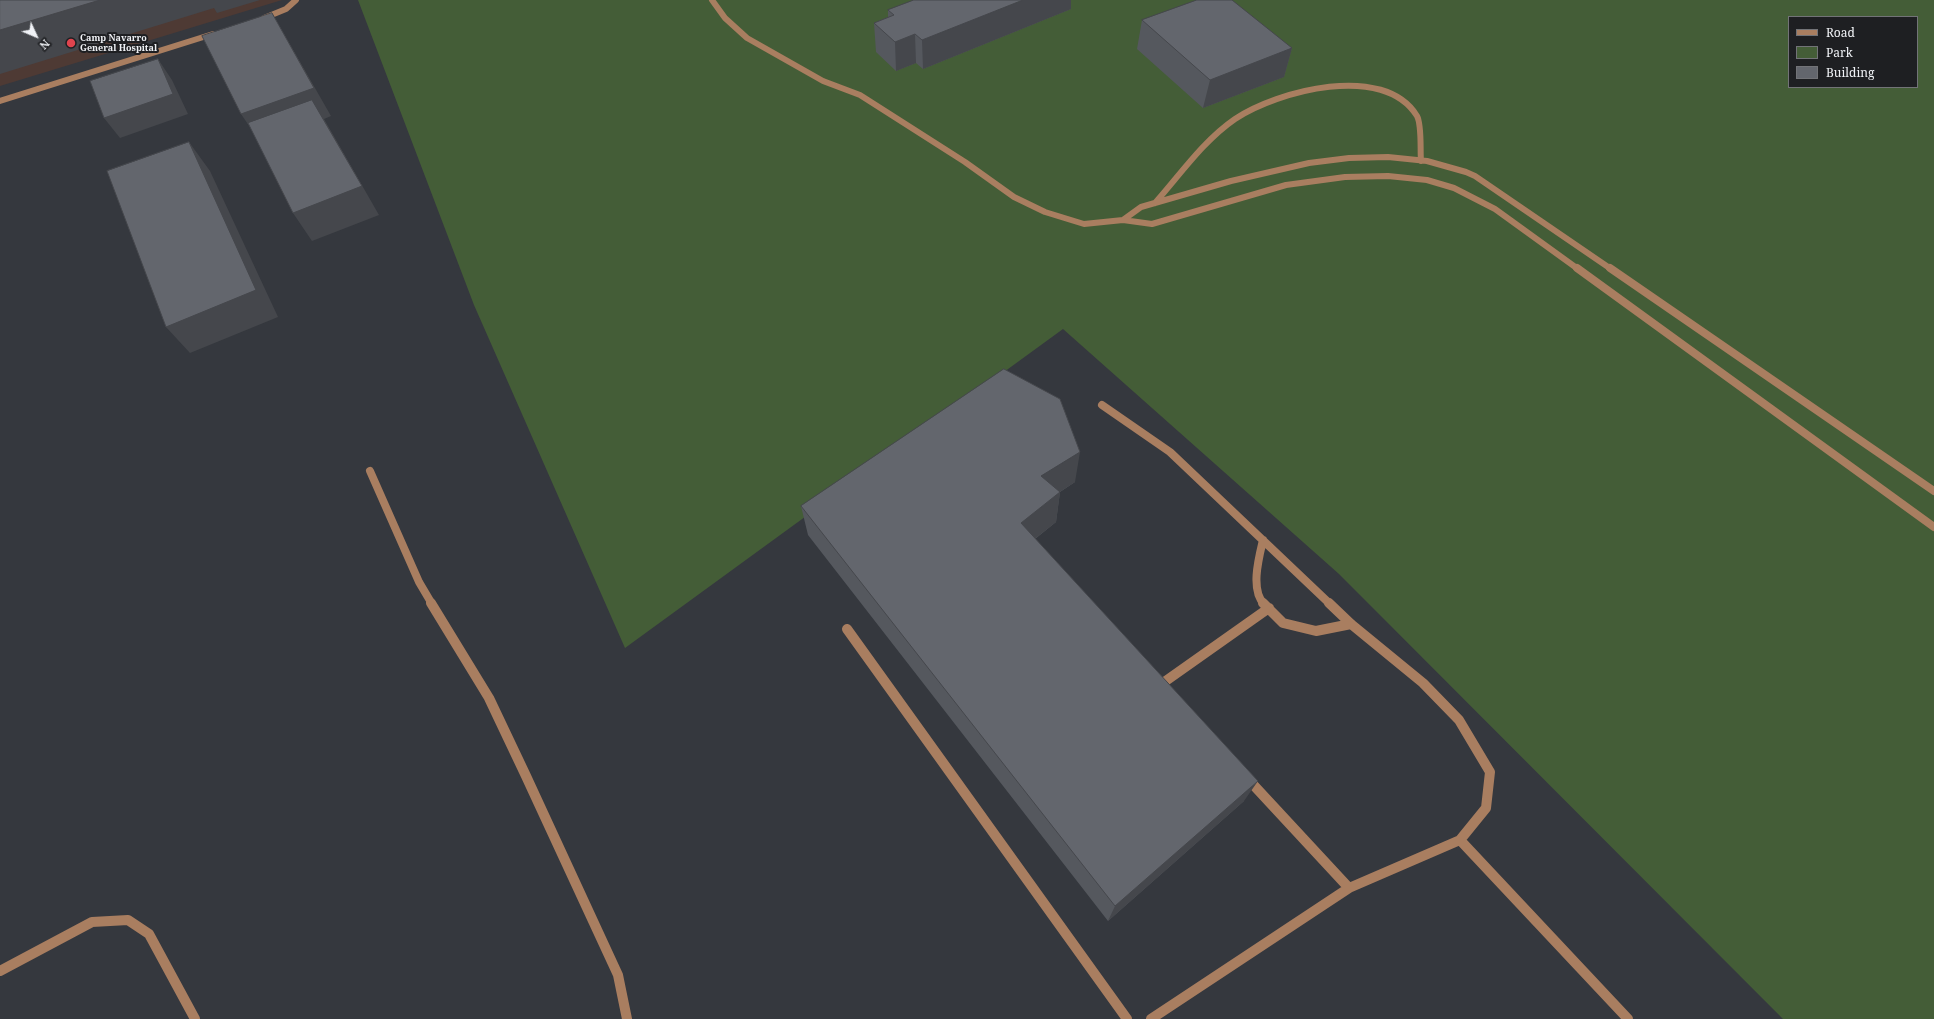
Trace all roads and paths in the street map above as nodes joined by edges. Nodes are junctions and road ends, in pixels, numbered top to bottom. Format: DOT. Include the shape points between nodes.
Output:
graph roads {
  1 [pos="296,0"];
  2 [pos="712,0"];
  3 [pos="261,19"];
  4 [pos="223,31"];
  5 [pos="0,101"];
  6 [pos="1421,161"];
  7 [pos="1155,203"];
  8 [pos="1124,220"];
  9 [pos="1102,404"];
  10 [pos="370,471"];
  11 [pos="1934,491"];
  12 [pos="1934,527"];
  13 [pos="1263,540"];
  14 [pos="1269,608"];
  15 [pos="1351,624"];
  16 [pos="847,629"];
  17 [pos="1160,685"];
  18 [pos="1241,772"];
  19 [pos="1460,840"];
  20 [pos="1349,888"];
  21 [pos="0,970"];
  22 [pos="195,1019"];
  23 [pos="627,1019"];
  24 [pos="1127,1019"];
  25 [pos="1150,1019"];
  26 [pos="1628,1019"];
  1 -- 3 [label="street" via="276,15"];
  2 -- 8 [label="street" via="725,18 747,38 823,81 860,95 965,162 1014,197 1045,212 1084,224"];
  4 -- 5 [label="street"];
  6 -- 7 [label="street" via="1390,157 1337,158 1278,168"];
  6 -- 7 [label="street" via="1418,116 1401,97 1382,89 1362,86 1319,87 1281,96 1253,108 1234,120 1207,144"];
  6 -- 11 [label="street" via="1468,173 1500,192"];
  7 -- 8 [label="street" via="1141,207"];
  8 -- 12 [label="street" via="1152,224 1286,185 1345,177 1388,176 1427,180 1454,188 1495,209"];
  9 -- 13 [label="street" via="1170,452"];
  10 -- 23 [label="street" via="419,582 489,698 526,776 618,975"];
  13 -- 14 [label="street" via="1256,572 1260,600"];
  13 -- 15 [label="street"];
  14 -- 15 [label="street" via="1283,623 1316,631"];
  14 -- 17 [label="street"];
  15 -- 19 [label="street" via="1423,683 1459,720 1490,772 1486,808"];
  16 -- 24 [label="street"];
  18 -- 20 [label="street"];
  19 -- 20 [label="street"];
  19 -- 26 [label="street"];
  20 -- 25 [label="street"];
  21 -- 22 [label="street" via="92,922 128,920 149,934"];
}
